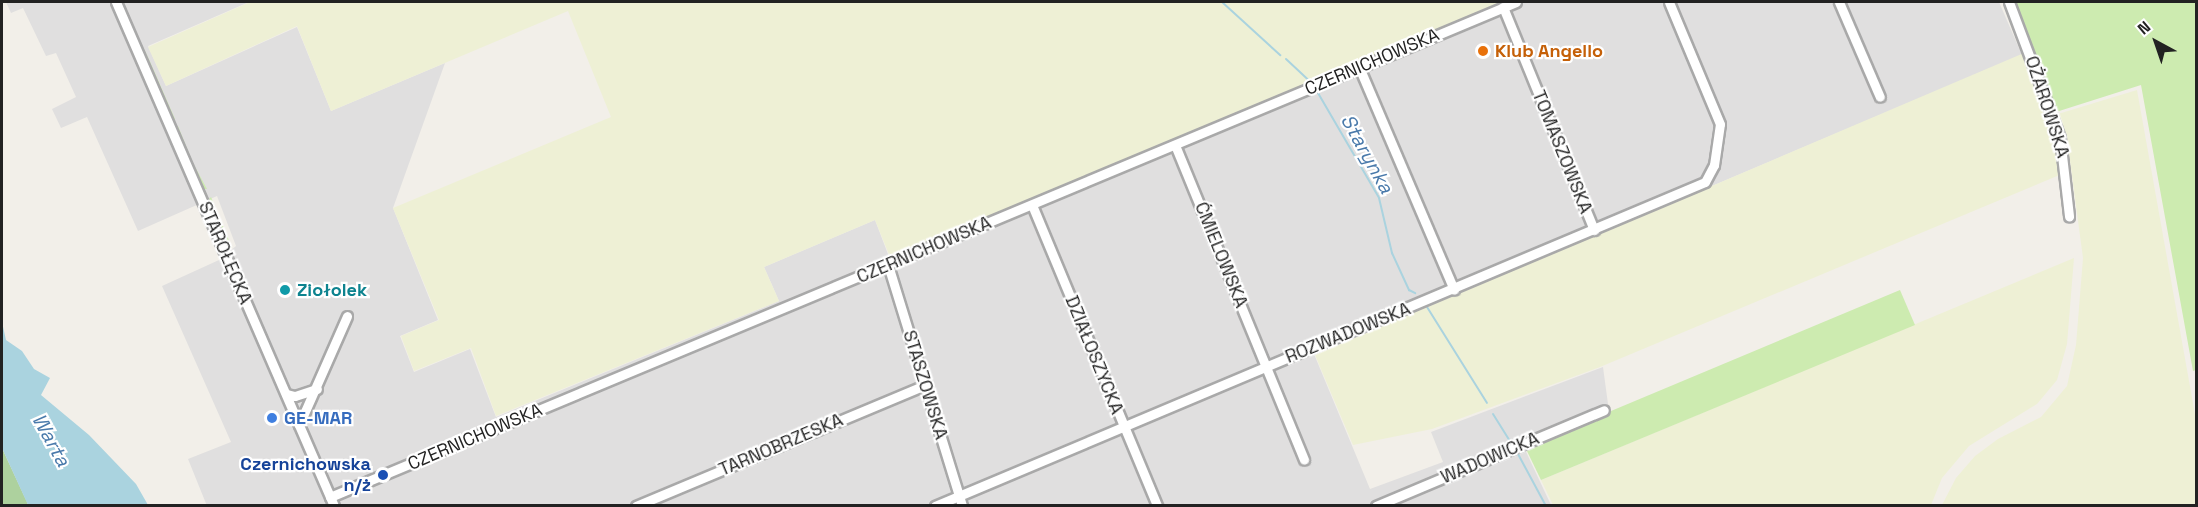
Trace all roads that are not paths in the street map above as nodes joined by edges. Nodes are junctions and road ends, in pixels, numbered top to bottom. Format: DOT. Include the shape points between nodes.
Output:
graph roads {
  1 [pos="116,2"];
  2 [pos="1516,2"];
  3 [pos="1669,2"];
  4 [pos="1839,2"];
  5 [pos="2009,2"];
  6 [pos="1503,7"];
  7 [pos="1359,67"];
  8 [pos="1880,97"];
  9 [pos="1175,145"];
  10 [pos="1032,205"];
  11 [pos="2069,216"];
  12 [pos="1594,230"];
  13 [pos="888,265"];
  14 [pos="1454,290"];
  15 [pos="347,316"];
  16 [pos="1266,366"];
  17 [pos="925,386"];
  18 [pos="317,389"];
  19 [pos="286,394"];
  20 [pos="1604,410"];
  21 [pos="299,425"];
  22 [pos="1124,426"];
  23 [pos="1304,460"];
  24 [pos="332,501"];
  25 [pos="960,501"];
  26 [pos="1393,502"];
  27 [pos="636,506"];
  28 [pos="935,506"];
  29 [pos="1157,506"];
  30 [pos="1376,506"];
  1 -- 19 [label="street, STAROŁĘCKA"];
  2 -- 6 [label="street, CZERNICHOWSKA"];
  3 -- 12 [label="street, ROZWADOWSKA" via="1720,124 1714,165 1705,182"];
  4 -- 8 [label="street"];
  5 -- 11 [label="street, OŻAROWSKA" via="2058,130 2066,165"];
  6 -- 7 [label="street, CZERNICHOWSKA"];
  6 -- 12 [label="street, TOMASZOWSKA"];
  7 -- 9 [label="street, CZERNICHOWSKA"];
  7 -- 14 [label="street"];
  9 -- 10 [label="street, CZERNICHOWSKA"];
  9 -- 16 [label="street, ĆMIELOWSKA"];
  10 -- 13 [label="street, CZERNICHOWSKA"];
  10 -- 22 [label="street, DZIAŁOSZYCKA"];
  12 -- 14 [label="street, ROZWADOWSKA"];
  13 -- 17 [label="street, STASZOWSKA"];
  13 -- 24 [label="street, CZERNICHOWSKA"];
  14 -- 16 [label="street, ROZWADOWSKA"];
  15 -- 18 [label="street"];
  16 -- 22 [label="street, ROZWADOWSKA"];
  16 -- 23 [label="street, ĆMIELOWSKA"];
  17 -- 25 [label="street, STASZOWSKA"];
  17 -- 27 [label="street, TARNOBRZESKA"];
  18 -- 19 [label="street" via="295,396"];
  18 -- 21 [label="street"];
  19 -- 21 [label="street, STAROŁĘCKA"];
  20 -- 26 [label="street, WADOWICKA"];
  21 -- 24 [label="street, STAROŁĘCKA"];
  22 -- 25 [label="street, ROZWADOWSKA"];
  22 -- 29 [label="street, DZIAŁOSZYCKA"];
  25 -- 28 [label="street, ROZWADOWSKA"];
  26 -- 30 [label="street, WADOWICKA"];
}
